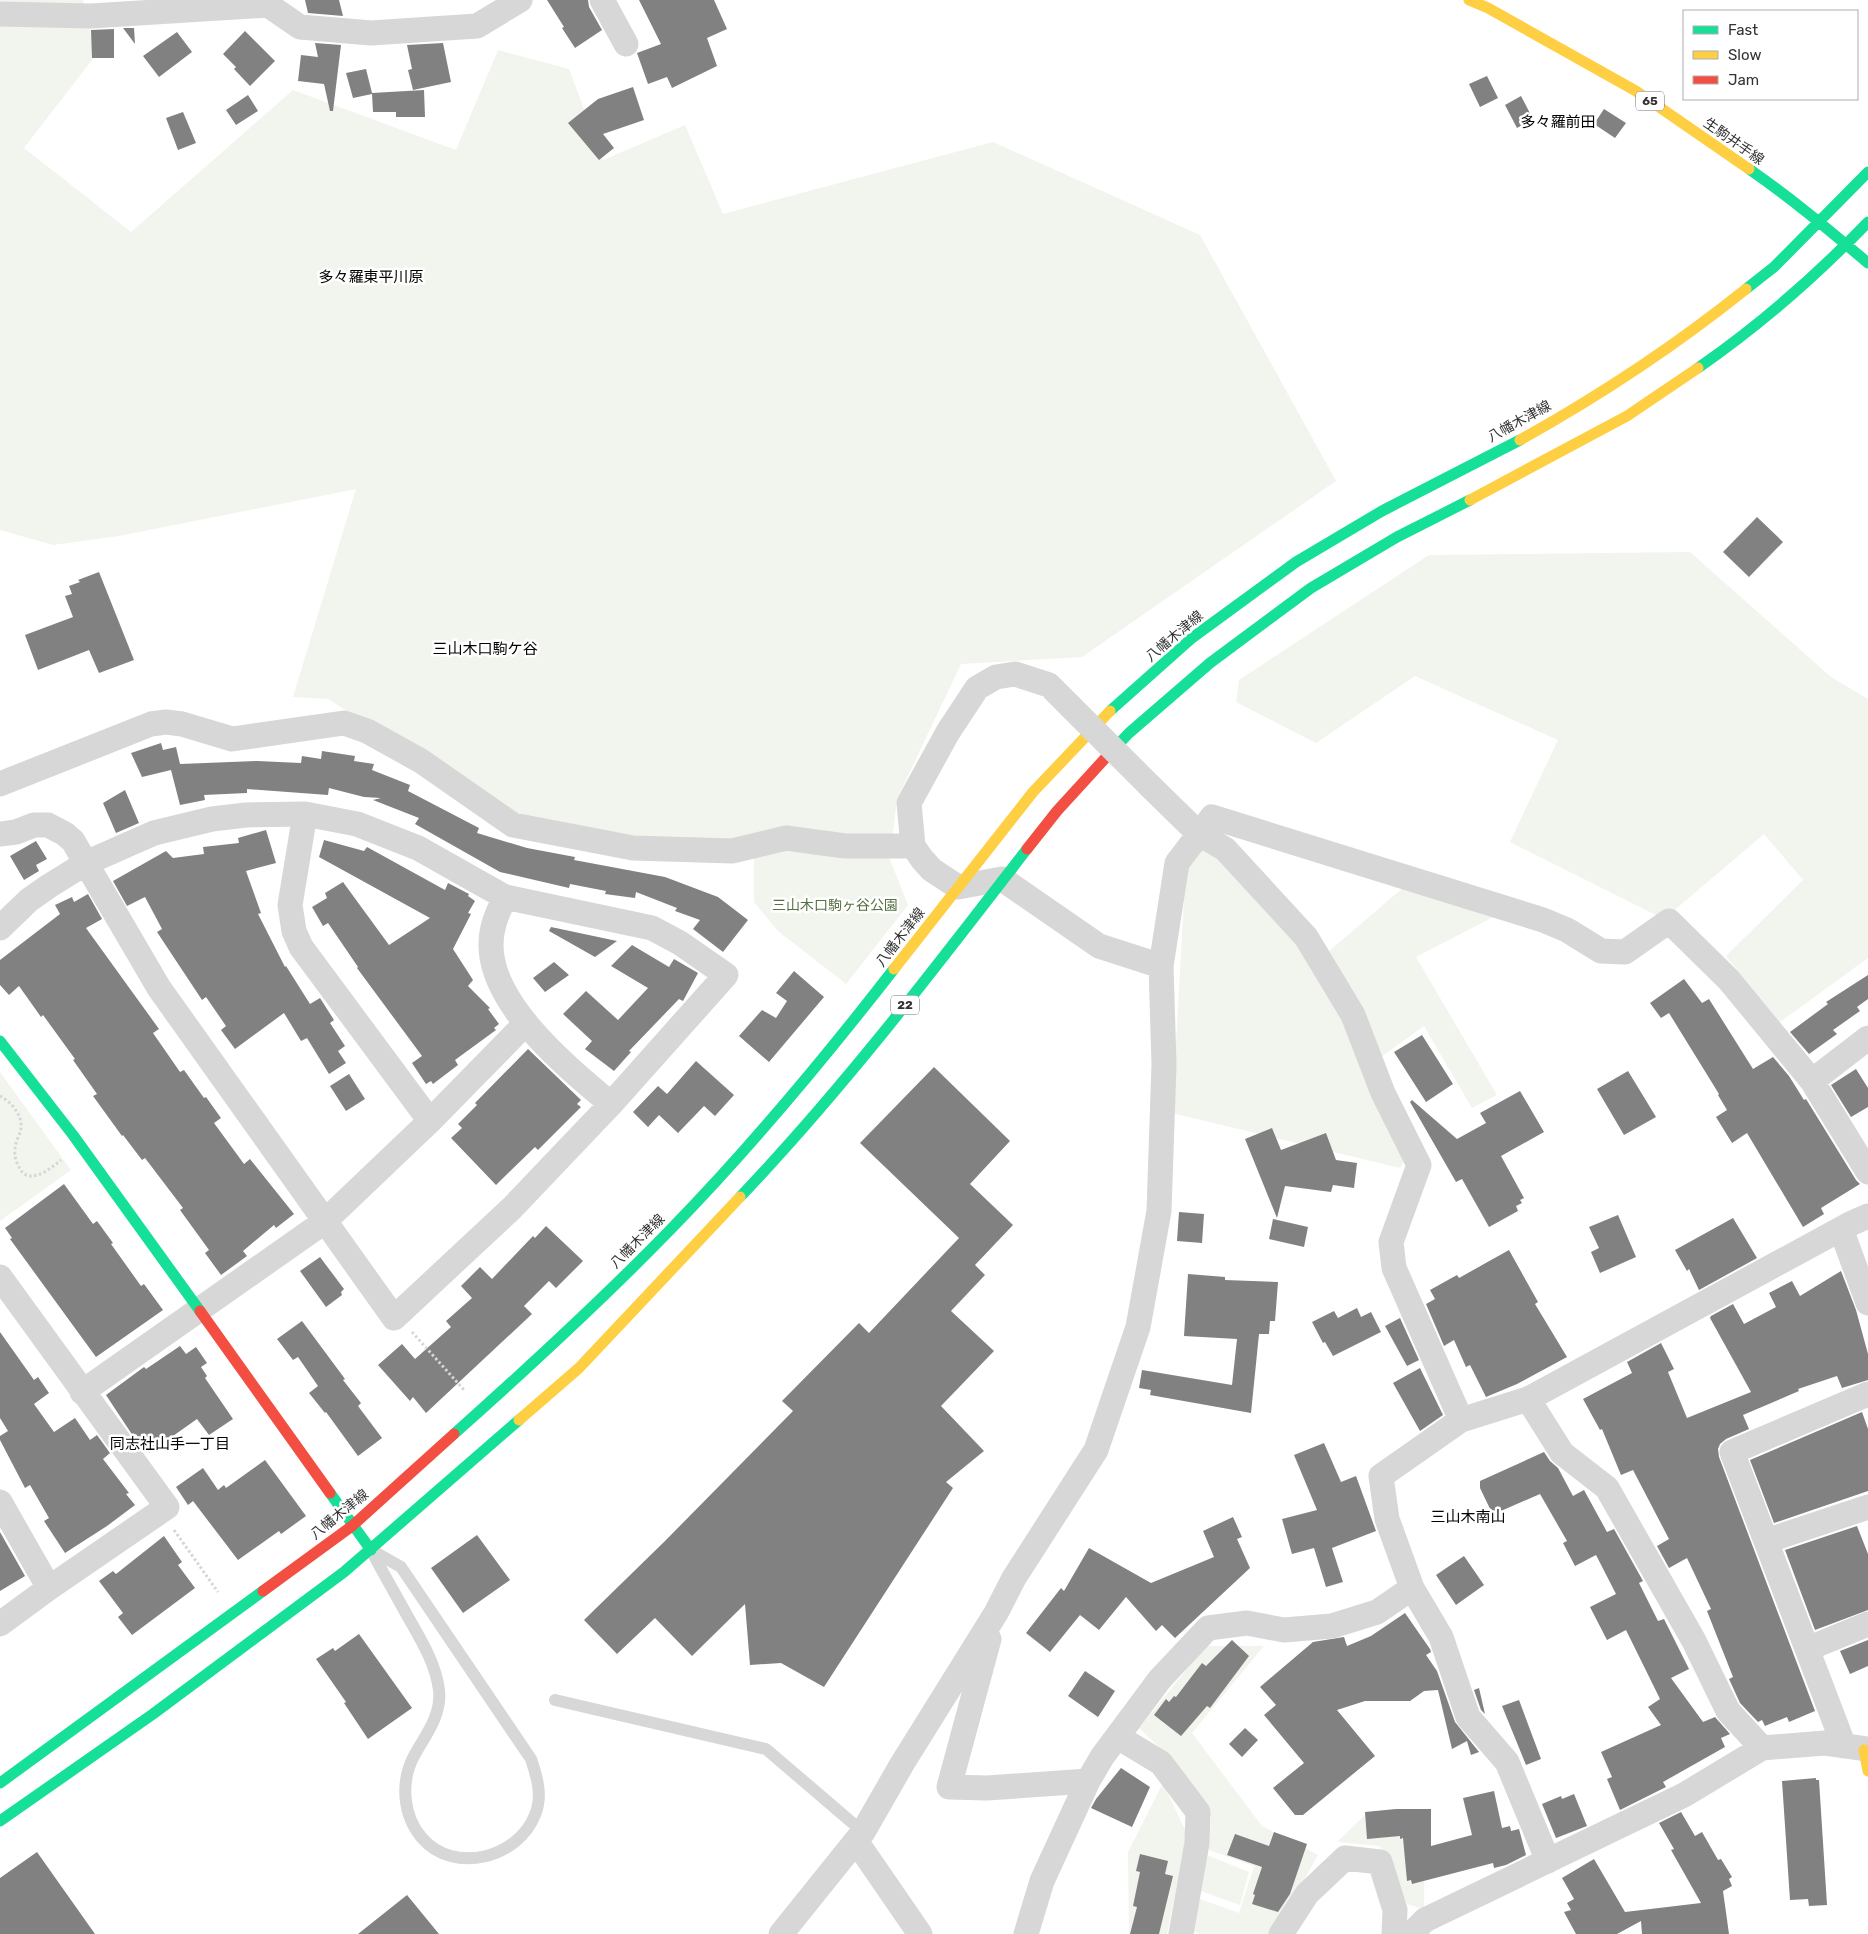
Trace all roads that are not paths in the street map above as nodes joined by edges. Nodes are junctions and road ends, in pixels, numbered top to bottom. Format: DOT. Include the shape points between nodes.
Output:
graph roads {
  1 [pos="520,0"];
  2 [pos="602,0"];
  3 [pos="1468,0"];
  4 [pos="269,3"];
  5 [pos="0,14"];
  6 [pos="626,44"];
  7 [pos="1868,172"];
  8 [pos="1819,221"];
  9 [pos="1868,222"];
  10 [pos="1847,244"];
  11 [pos="1868,263"];
  12 [pos="0,784"];
  13 [pos="305,814"];
  14 [pos="0,834"];
  15 [pos="1199,834"];
  16 [pos="913,846"];
  17 [pos="86,863"];
  18 [pos="1002,879"];
  19 [pos="958,887"];
  20 [pos="505,897"];
  21 [pos="0,928"];
  22 [pos="1161,966"];
  23 [pos="526,1023"];
  24 [pos="1868,1038"];
  25 [pos="0,1040"];
  26 [pos="1812,1081"];
  27 [pos="611,1104"];
  28 [pos="430,1122"];
  29 [pos="1868,1172"];
  30 [pos="1868,1216"];
  31 [pos="324,1222"];
  32 [pos="1841,1229"];
  33 [pos="0,1277"];
  34 [pos="1868,1303"];
  35 [pos="198,1310"];
  36 [pos="82,1392"];
  37 [pos="1868,1394"];
  38 [pos="1528,1399"];
  39 [pos="1461,1420"];
  40 [pos="0,1502"];
  41 [pos="1868,1507"];
  42 [pos="352,1526"];
  43 [pos="1766,1541"];
  44 [pos="371,1550"];
  45 [pos="49,1588"];
  46 [pos="1412,1588"];
  47 [pos="996,1613"];
  48 [pos="0,1624"];
  49 [pos="1868,1624"];
  50 [pos="1807,1649"];
  51 [pos="555,1700"];
  52 [pos="1118,1737"];
  53 [pos="1762,1748"];
  54 [pos="1861,1754"];
  55 [pos="1088,1781"];
  56 [pos="0,1783"];
  57 [pos="0,1822"];
  58 [pos="860,1836"];
  59 [pos="1548,1861"];
  60 [pos="781,1934"];
  61 [pos="920,1934"];
  62 [pos="1026,1934"];
  63 [pos="1181,1934"];
  64 [pos="1281,1934"];
  65 [pos="1394,1934"];
  66 [pos="1411,1934"];
  1 -- 4 [label="street" via="477,26 371,32 300,27"];
  2 -- 6 [label="street"];
  3 -- 8 [label="main road, 生駒井手線 / 65" via="1636,91"];
  4 -- 5 [label="street" via="91,16"];
  7 -- 8 [label="main road, 八幡木津線 / 22"];
  8 -- 10 [label="main road, 生駒井手線 / 65"];
  8 -- 19 [label="main road, 八幡木津線 / 22" via="1774,268 1708,321 1611,387 1521,439 1382,511 1296,562 1192,638 1111,710 1034,792"];
  9 -- 10 [label="main road, 22"];
  10 -- 11 [label="main road, 生駒井手線 / 65"];
  10 -- 18 [label="main road, 22" via="1796,292 1721,352 1628,416 1397,537 1319,583 1210,662 1130,734 1057,812"];
  12 -- 16 [label="street" via="151,724 182,724 232,739 344,723 367,731 421,761 513,825 633,848 732,851 786,838 845,846"];
  13 -- 17 [label="street" via="246,815 179,826"];
  13 -- 20 [label="street" via="357,824 418,848"];
  13 -- 28 [label="street" via="290,905 294,931 311,963"];
  14 -- 17 [label="street" via="34,825 48,825 73,841"];
  15 -- 16 [label="street, bridge" via="1050,685 1015,674 996,677 977,688 948,732 909,803"];
  15 -- 22 [label="street" via="1177,863"];
  15 -- 26 [label="street" via="1212,817 1543,920 1601,951 1624,952 1669,921 1729,980"];
  15 -- 39 [label="street" via="1226,849 1306,937 1352,1015 1383,1093 1419,1165 1392,1242 1394,1268"];
  16 -- 19 [label="street" via="932,870"];
  17 -- 21 [label="street" via="29,900"];
  17 -- 31 [label="street" via="159,988"];
  18 -- 19 [label="street"];
  18 -- 22 [label="street" via="1099,946"];
  18 -- 44 [label="main road, 22" via="881,1036 785,1150 690,1252 579,1368"];
  19 -- 42 [label="main road, 八幡木津線 / 22" via="856,1018 671,1229 554,1344"];
  20 -- 23 [label="street" via="492,930 492,957 502,988"];
  20 -- 27 [label="street" via="652,928 726,974"];
  22 -- 47 [label="street" via="1164,1064 1159,1211 1138,1327 1096,1450 1014,1578"];
  23 -- 27 [label="street" via="559,1060"];
  23 -- 28 [label="street"];
  24 -- 26 [label="street"];
  25 -- 35 [label="main road" via="73,1135"];
  26 -- 29 [label="street"];
  27 -- 31 [label="street" via="512,1208 394,1318"];
  28 -- 31 [label="street"];
  30 -- 32 [label="street"];
  31 -- 35 [label="street"];
  32 -- 34 [label="street"];
  32 -- 38 [label="street"];
  33 -- 36 [label="street"];
  35 -- 36 [label="street"];
  35 -- 42 [label="main road"];
  36 -- 45 [label="street" via="167,1507"];
  37 -- 43 [label="street" via="1732,1452"];
  38 -- 39 [label="street"];
  38 -- 53 [label="street" via="1562,1453 1607,1488 1694,1641 1728,1711"];
  39 -- 46 [label="street" via="1381,1476 1387,1519"];
  40 -- 45 [label="street"];
  41 -- 43 [label="street"];
  42 -- 44 [label="main road"];
  42 -- 56 [label="main road, 八幡木津線 / 22"];
  43 -- 50 [label="street"];
  44 -- 44 [label="lane" via="400,1567 531,1759 539,1785 536,1813 520,1837 494,1854 472,1860 446,1854 423,1839 410,1819 405,1797 407,1775 413,1757 434,1720 440,1692 436,1673 422,1643"];
  44 -- 57 [label="main road, 22" via="153,1714"];
  45 -- 48 [label="street"];
  46 -- 52 [label="street" via="1377,1612 1332,1626 1284,1630 1247,1623 1208,1628 1160,1679"];
  46 -- 59 [label="street" via="1441,1637 1468,1717 1507,1762"];
  47 -- 55 [label="street" via="949,1787 987,1788"];
  47 -- 58 [label="street"];
  49 -- 50 [label="street"];
  50 -- 54 [label="street"];
  51 -- 58 [label="lane" via="766,1749"];
  52 -- 55 [label="street"];
  52 -- 63 [label="street" via="1161,1763 1198,1812 1197,1843"];
  53 -- 54 [label="street" via="1825,1743"];
  53 -- 59 [label="street" via="1684,1795"];
  55 -- 62 [label="street" via="1042,1881"];
  58 -- 60 [label="street"];
  58 -- 61 [label="street"];
  59 -- 66 [label="street" via="1425,1920"];
  64 -- 65 [label="street" via="1308,1894 1344,1858 1380,1862 1395,1910"];
}
